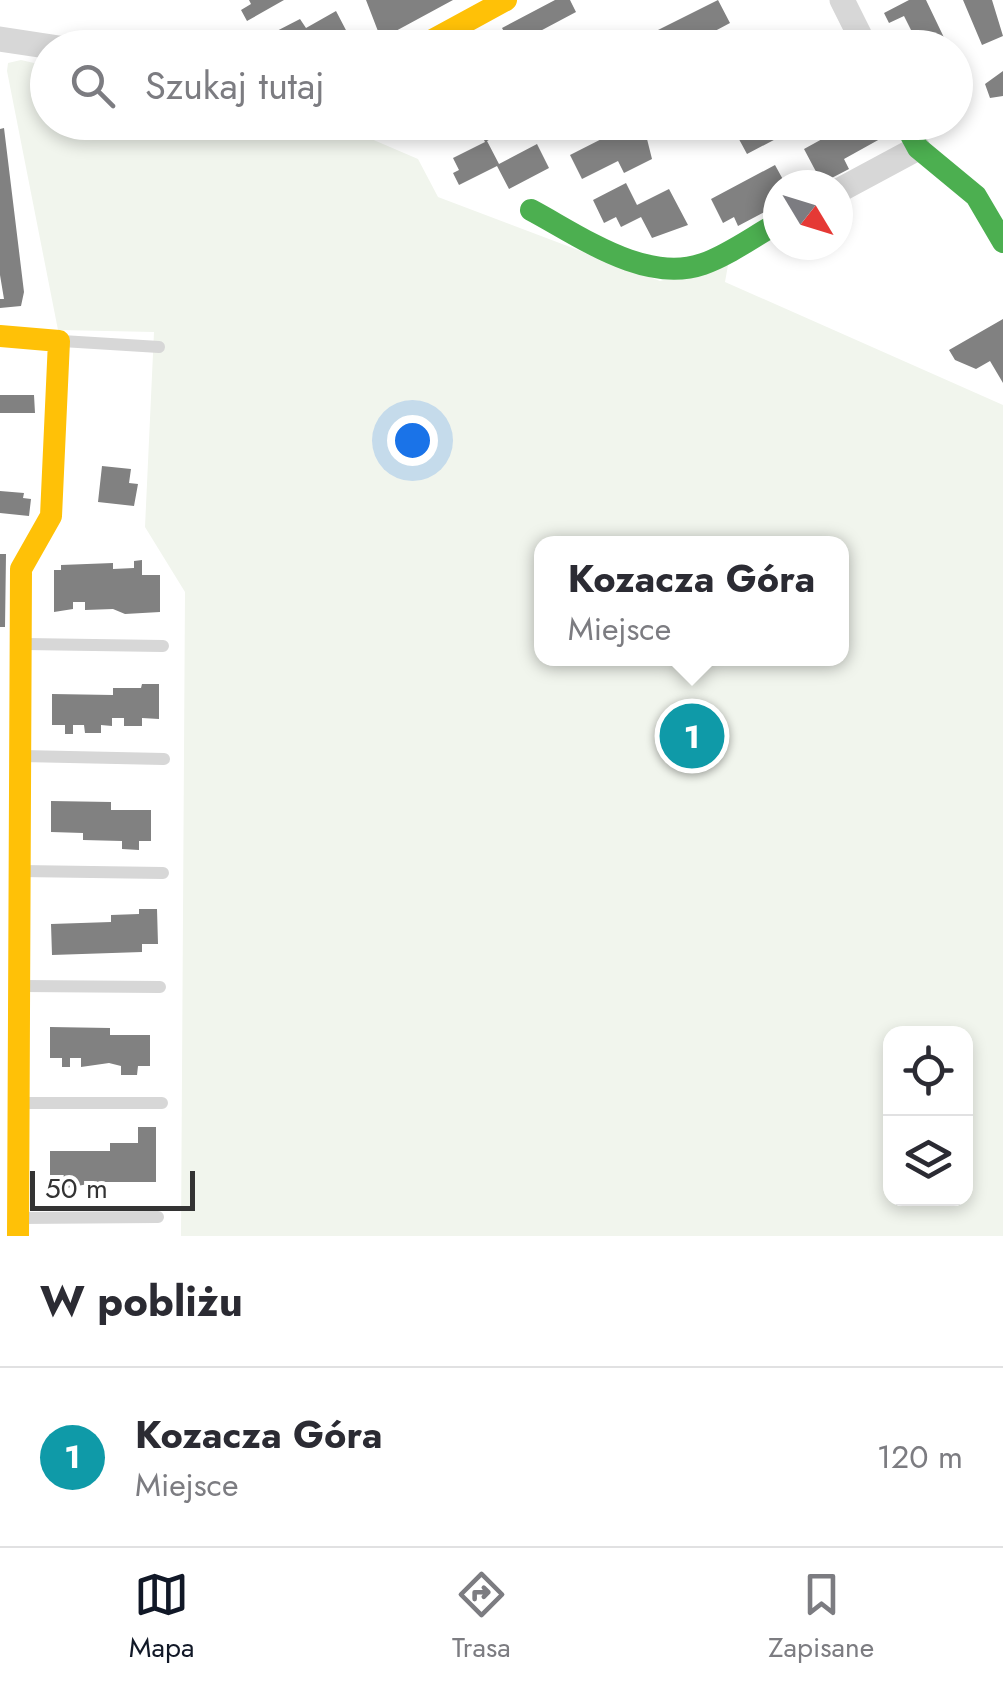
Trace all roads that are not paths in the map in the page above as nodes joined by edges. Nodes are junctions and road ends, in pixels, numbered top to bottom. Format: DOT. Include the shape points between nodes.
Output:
graph roads {
  1 [pos="506,0"];
  2 [pos="842,0"];
  3 [pos="451,30"];
  4 [pos="857,30"];
  5 [pos="0,39"];
  6 [pos="30,44"];
  7 [pos="914,140"];
  8 [pos="918,148"];
  9 [pos="853,183"];
  10 [pos="531,210"];
  11 [pos="763,231"];
  12 [pos="1003,242"];
  13 [pos="0,336"];
  14 [pos="59,341"];
  15 [pos="159,347"];
  16 [pos="20,644"];
  17 [pos="163,646"];
  18 [pos="20,756"];
  19 [pos="164,759"];
  20 [pos="18,871"];
  21 [pos="163,873"];
  22 [pos="17,986"];
  23 [pos="160,988"];
  24 [pos="17,1103"];
  25 [pos="162,1103"];
  26 [pos="158,1217"];
  27 [pos="18,1227"];
  1 -- 3 [label="street"];
  2 -- 4 [label="street"];
  5 -- 6 [label="street"];
  7 -- 8 [label="street"];
  8 -- 9 [label="street"];
  8 -- 12 [label="street" via="976,196"];
  10 -- 11 [label="street" via="614,254 668,269 703,264"];
  13 -- 14 [label="street"];
  14 -- 15 [label="lane"];
  14 -- 16 [label="street" via="51,516 21,569"];
  16 -- 17 [label="lane"];
  16 -- 18 [label="street"];
  18 -- 19 [label="lane"];
  18 -- 20 [label="street"];
  20 -- 21 [label="lane"];
  20 -- 22 [label="street"];
  22 -- 23 [label="lane"];
  22 -- 24 [label="street"];
  24 -- 25 [label="lane"];
  24 -- 27 [label="street"];
  26 -- 27 [label="lane"];
}
